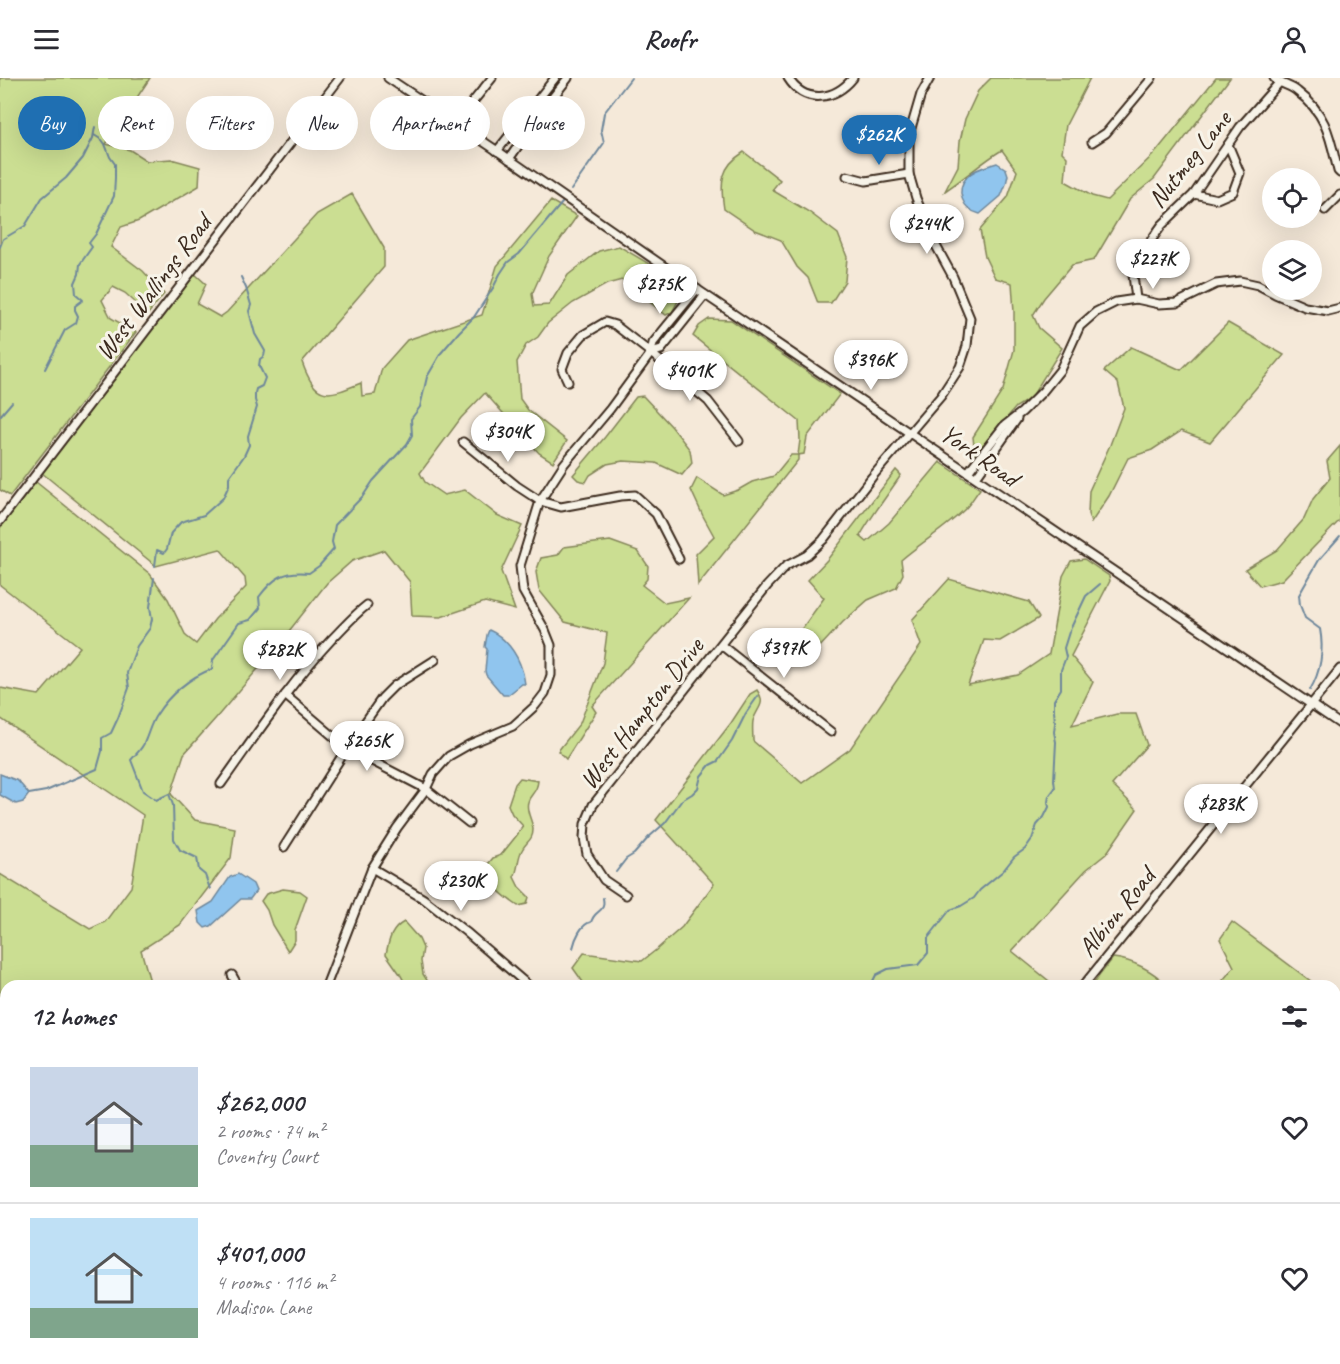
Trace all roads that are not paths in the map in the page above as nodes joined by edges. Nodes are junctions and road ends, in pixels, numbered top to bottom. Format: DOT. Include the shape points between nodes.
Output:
graph roads {
  1 [pos="340,78"];
  2 [pos="388,78"];
  3 [pos="492,78"];
  4 [pos="555,78"];
  5 [pos="568,78"];
  6 [pos="788,78"];
  7 [pos="853,78"];
  8 [pos="930,78"];
  9 [pos="1152,78"];
  10 [pos="1276,81"];
  11 [pos="414,96"];
  12 [pos="478,96"];
  13 [pos="1092,142"];
  14 [pos="1228,145"];
  15 [pos="490,147"];
  16 [pos="497,152"];
  17 [pos="508,159"];
  18 [pos="1340,173"];
  19 [pos="909,174"];
  20 [pos="847,176"];
  21 [pos="1194,194"];
  22 [pos="1340,195"];
  23 [pos="1325,210"];
  24 [pos="697,289"];
  25 [pos="705,295"];
  26 [pos="1136,299"];
  27 [pos="1340,308"];
  28 [pos="651,353"];
  29 [pos="568,382"];
  30 [pos="1022,412"];
  31 [pos="910,432"];
  32 [pos="739,441"];
  33 [pos="463,442"];
  34 [pos="968,472"];
  35 [pos="975,477"];
  36 [pos="540,501"];
  37 [pos="0,521"];
  38 [pos="679,559"];
  39 [pos="367,604"];
  40 [pos="721,645"];
  41 [pos="435,660"];
  42 [pos="1340,669"];
  43 [pos="285,695"];
  44 [pos="1311,704"];
  45 [pos="1340,724"];
  46 [pos="831,732"];
  47 [pos="347,748"];
  48 [pos="221,784"];
  49 [pos="426,789"];
  50 [pos="469,823"];
  51 [pos="284,847"];
  52 [pos="372,868"];
  53 [pos="626,895"];
  54 [pos="232,975"];
  55 [pos="235,980"];
  56 [pos="328,980"];
  57 [pos="522,980"];
  58 [pos="1088,980"];
  1 -- 37 [label="street, West Wallings Road"];
  2 -- 11 [label="street, York Road"];
  3 -- 12 [label="street"];
  4 -- 16 [label="street"];
  5 -- 17 [label="street"];
  6 -- 7 [label="street" via="796,88 819,97 837,93"];
  8 -- 19 [label="street, West Hampton Drive" via="909,135"];
  9 -- 13 [label="street" via="1106,133"];
  10 -- 14 [label="street, Nutmeg Lane"];
  10 -- 18 [label="street" via="1310,101 1329,132"];
  14 -- 21 [label="street, Nutmeg Lane"];
  14 -- 21 [label="street" via="1240,173 1233,192 1217,199"];
  15 -- 16 [label="street, York Road"];
  16 -- 17 [label="street, York Road"];
  17 -- 24 [label="street, York Road"];
  19 -- 20 [label="street" via="866,181"];
  19 -- 31 [label="street, West Hampton Drive" via="934,242 970,318 960,367"];
  21 -- 26 [label="street, Nutmeg Lane" via="1162,225 1140,256 1133,275"];
  22 -- 23 [label="street"];
  24 -- 25 [label="street, York Road"];
  24 -- 28 [label="street" via="653,343"];
  25 -- 28 [label="street" via="661,350"];
  25 -- 31 [label="street, York Road"];
  26 -- 27 [label="street" via="1177,303 1216,284 1240,281 1258,285 1305,308"];
  26 -- 30 [label="street" via="1116,302 1096,312 1080,327 1060,370"];
  28 -- 29 [label="street" via="615,325 605,322 583,335 568,353 562,369"];
  28 -- 32 [label="street" via="708,401"];
  28 -- 36 [label="street"];
  30 -- 34 [label="street" via="1004,426"];
  30 -- 35 [label="street"];
  31 -- 34 [label="street, York Road"];
  31 -- 40 [label="street, West Hampton Drive" via="823,540 807,555 786,566"];
  33 -- 36 [label="street"];
  34 -- 35 [label="street, York Road"];
  35 -- 44 [label="street, York Road"];
  36 -- 38 [label="street" via="561,507 635,495 656,514"];
  36 -- 49 [label="street" via="520,566 523,591 551,645 551,675 545,693 513,726 449,756"];
  39 -- 43 [label="street"];
  40 -- 46 [label="street"];
  40 -- 53 [label="street, West Hampton Drive" via="593,805 585,824 587,854 604,880"];
  41 -- 47 [label="street" via="394,686"];
  42 -- 44 [label="street, Albion Road"];
  43 -- 47 [label="street"];
  43 -- 48 [label="street"];
  44 -- 45 [label="street, York Road"];
  44 -- 58 [label="street, Albion Road"];
  47 -- 49 [label="street"];
  47 -- 51 [label="street"];
  49 -- 50 [label="street"];
  49 -- 52 [label="street"];
  52 -- 56 [label="street"];
  52 -- 57 [label="street" via="424,899"];
  54 -- 55 [label="street"];
}
